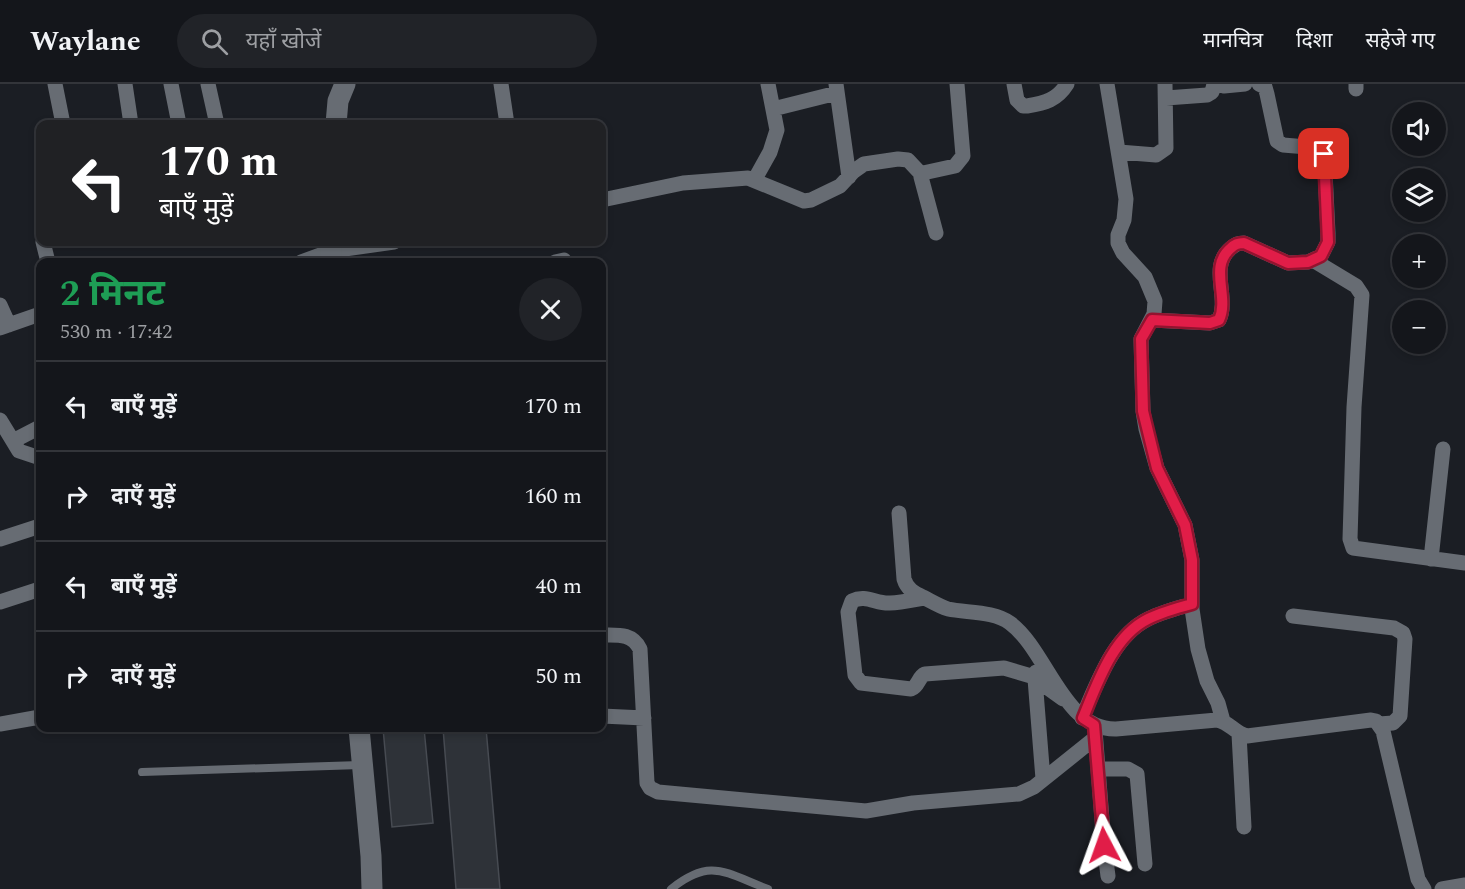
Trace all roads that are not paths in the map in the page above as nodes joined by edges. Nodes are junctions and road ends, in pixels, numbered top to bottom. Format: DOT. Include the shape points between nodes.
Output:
graph roads {
  1 [pos="55,84"];
  2 [pos="125,84"];
  3 [pos="171,84"];
  4 [pos="208,84"];
  5 [pos="345,84"];
  6 [pos="501,84"];
  7 [pos="768,84"];
  8 [pos="957,84"];
  9 [pos="1014,84"];
  10 [pos="1068,84"];
  11 [pos="1107,84"];
  12 [pos="1215,84"];
  13 [pos="1245,84"];
  14 [pos="1259,84"];
  15 [pos="837,88"];
  16 [pos="1166,91"];
  17 [pos="773,109"];
  18 [pos="62,120"];
  19 [pos="130,120"];
  20 [pos="178,120"];
  21 [pos="216,120"];
  22 [pos="336,120"];
  23 [pos="506,120"];
  24 [pos="1119,152"];
  25 [pos="922,175"];
  26 [pos="849,177"];
  27 [pos="755,179"];
  28 [pos="606,199"];
  29 [pos="936,233"];
  30 [pos="369,246"];
  31 [pos="331,252"];
  32 [pos="314,258"];
  33 [pos="1313,260"];
  34 [pos="0,305"];
  35 [pos="36,315"];
  36 [pos="1152,320"];
  37 [pos="5,326"];
  38 [pos="0,420"];
  39 [pos="36,429"];
  40 [pos="13,441"];
  41 [pos="1443,448"];
  42 [pos="36,457"];
  43 [pos="899,513"];
  44 [pos="36,527"];
  45 [pos="0,539"];
  46 [pos="1431,559"];
  47 [pos="1465,563"];
  48 [pos="36,590"];
  49 [pos="924,598"];
  50 [pos="0,602"];
  51 [pos="1192,604"];
  52 [pos="1293,615"];
  53 [pos="606,635"];
  54 [pos="1042,662"];
  55 [pos="1035,679"];
  56 [pos="1070,704"];
  57 [pos="606,716"];
  58 [pos="36,718"];
  59 [pos="644,718"];
  60 [pos="1223,721"];
  61 [pos="0,724"];
  62 [pos="1379,724"];
  63 [pos="1091,727"];
  64 [pos="359,732"];
  65 [pos="1239,734"];
  66 [pos="362,765"];
  67 [pos="1098,770"];
  68 [pos="142,772"];
  69 [pos="1043,779"];
  70 [pos="1244,827"];
  71 [pos="1145,864"];
  72 [pos="1108,876"];
  73 [pos="1465,885"];
  74 [pos="372,889"];
  75 [pos="671,889"];
  76 [pos="768,889"];
  77 [pos="1424,889"];
  78 [pos="1442,889"];
  1 -- 18 [label="street"];
  2 -- 19 [label="street"];
  3 -- 20 [label="street"];
  4 -- 21 [label="street"];
  5 -- 22 [label="street"];
  6 -- 23 [label="street"];
  7 -- 17 [label="street"];
  8 -- 25 [label="street" via="963,156 956,166"];
  9 -- 10 [label="street" via="1017,99 1027,106 1052,100"];
  11 -- 24 [label="street"];
  12 -- 13 [label="street"];
  12 -- 16 [label="street" via="1207,95"];
  14 -- 33 [label="street" via="1267,94 1277,141 1319,148 1324,154 1328,242 1321,256"];
  15 -- 17 [label="street"];
  15 -- 26 [label="street"];
  16 -- 24 [label="street" via="1167,144 1163,151 1156,155"];
  17 -- 27 [label="street" via="777,130"];
  24 -- 36 [label="street" via="1126,199 1118,243 1145,277 1156,307"];
  25 -- 26 [label="street" via="915,165 903,159 864,164"];
  25 -- 29 [label="street"];
  26 -- 27 [label="street" via="811,201"];
  27 -- 28 [label="street" via="683,183"];
  30 -- 31 [label="street"];
  31 -- 32 [label="street"];
  33 -- 36 [label="street" via="1288,263 1237,243 1225,253 1220,264 1219,320"];
  33 -- 46 [label="street" via="1356,286 1362,295 1354,407 1351,544 1356,550"];
  34 -- 37 [label="street"];
  35 -- 37 [label="street"];
  36 -- 51 [label="street" via="1141,339 1143,411 1157,468 1185,525 1192,560"];
  38 -- 40 [label="street"];
  39 -- 40 [label="street"];
  40 -- 42 [label="street" via="20,451"];
  41 -- 46 [label="street"];
  43 -- 49 [label="street" via="905,583"];
  44 -- 45 [label="street"];
  46 -- 47 [label="street"];
  48 -- 50 [label="street"];
  49 -- 54 [label="street" via="946,608 1004,619"];
  49 -- 55 [label="street" via="893,603 871,598 852,601 848,612 855,675 861,683 911,689 925,674 1004,668"];
  51 -- 60 [label="street" via="1198,649"];
  51 -- 63 [label="street" via="1146,620 1115,649 1105,666"];
  52 -- 62 [label="street" via="1394,628 1403,633 1400,716 1393,723"];
  53 -- 59 [label="street" via="627,636 637,642"];
  54 -- 55 [label="street"];
  54 -- 56 [label="street"];
  55 -- 56 [label="street"];
  55 -- 69 [label="street"];
  56 -- 63 [label="street"];
  57 -- 59 [label="street"];
  58 -- 61 [label="street"];
  59 -- 69 [label="street" via="647,783 658,792 866,811 1019,794"];
  60 -- 63 [label="street" via="1116,729"];
  60 -- 65 [label="street"];
  62 -- 65 [label="street" via="1371,720"];
  62 -- 77 [label="street" via="1418,879"];
  63 -- 67 [label="street"];
  63 -- 69 [label="street"];
  64 -- 66 [label="street"];
  65 -- 70 [label="street"];
  66 -- 68 [label="lane"];
  66 -- 74 [label="street"];
  67 -- 71 [label="street" via="1128,769 1137,774"];
  67 -- 72 [label="street"];
  73 -- 78 [label="street"];
  75 -- 76 [label="lane" via="706,869"];
}
